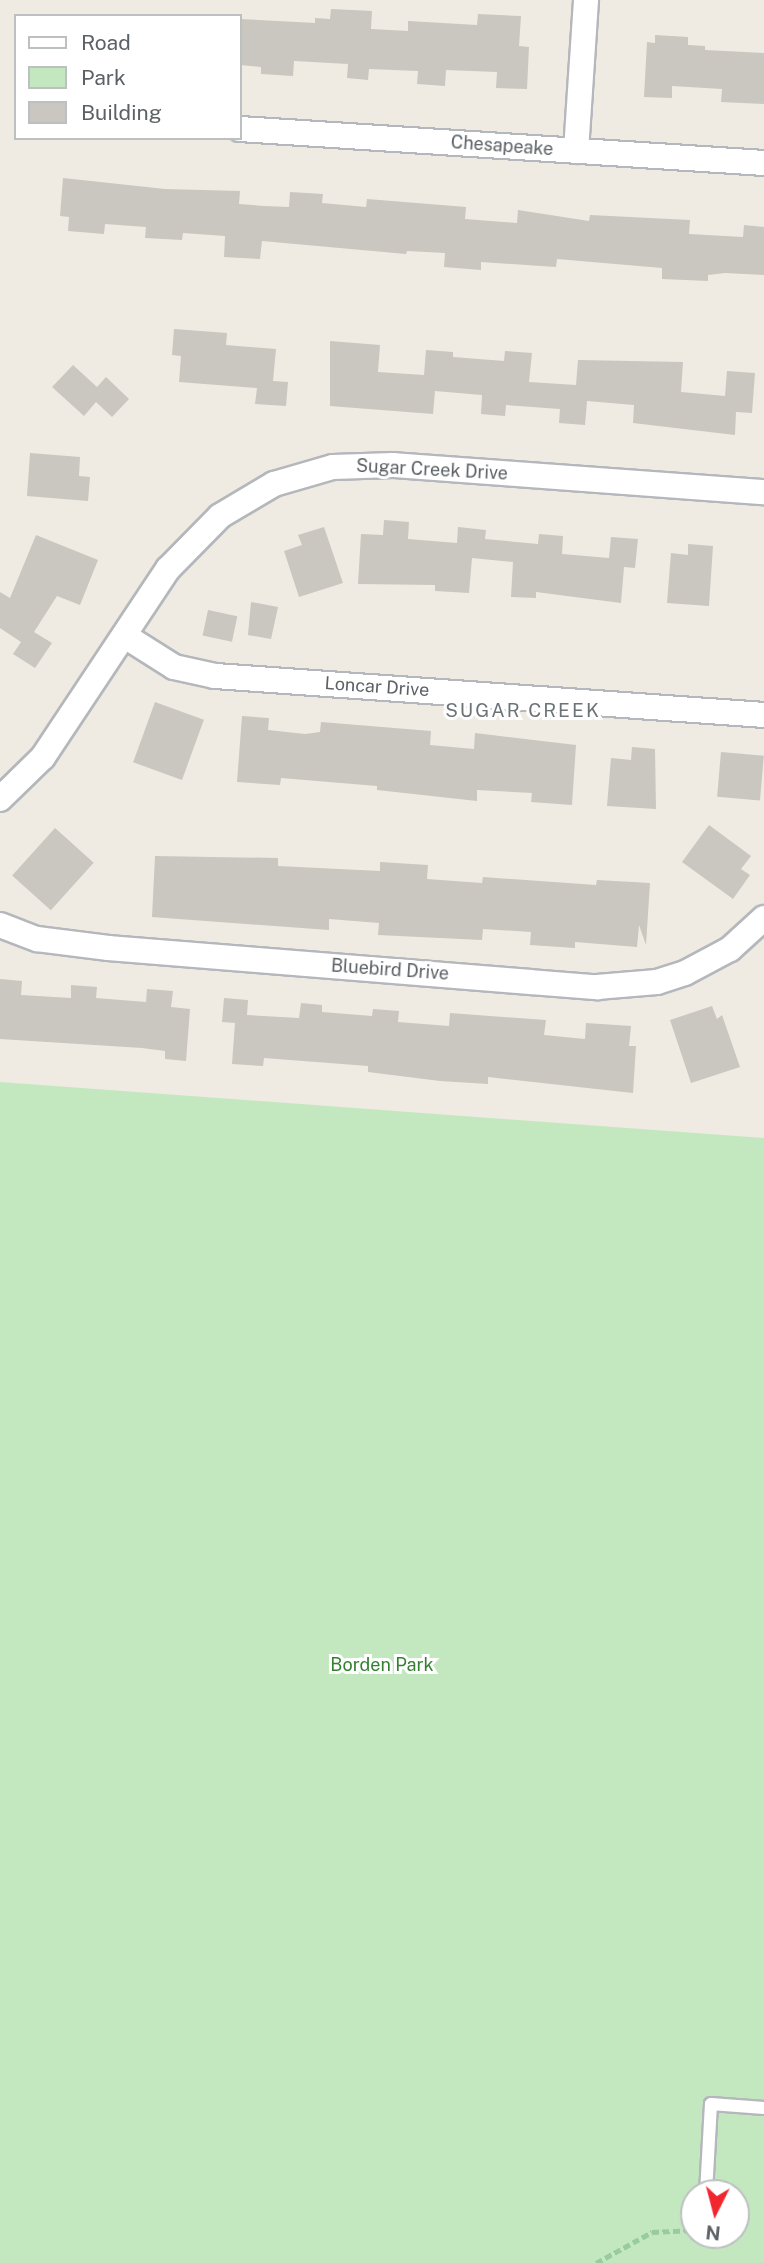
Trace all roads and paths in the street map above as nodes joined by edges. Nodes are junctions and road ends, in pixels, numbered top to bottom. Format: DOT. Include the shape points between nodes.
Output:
graph roads {
  1 [pos="586,0"];
  2 [pos="242,129"];
  3 [pos="576,151"];
  4 [pos="764,163"];
  5 [pos="764,492"];
  6 [pos="125,636"];
  7 [pos="764,715"];
  8 [pos="0,799"];
  9 [pos="764,918"];
  10 [pos="0,925"];
  11 [pos="764,2108"];
  12 [pos="707,2179"];
  13 [pos="680,2231"];
  14 [pos="596,2263"];
  1 -- 3 [label="street"];
  2 -- 3 [label="street, Chesapeake"];
  3 -- 4 [label="street, Chesapeake"];
  5 -- 6 [label="street, Sugar Creek Drive" via="393,465 316,471 274,484 220,516 168,569"];
  6 -- 7 [label="street, Loncar Drive" via="174,667 215,676"];
  6 -- 8 [label="street, Sugar Creek Drive" via="43,758"];
  9 -- 10 [label="street, Bluebird Drive" via="730,949 685,972 657,982 597,987 108,948 37,939"];
  11 -- 12 [label="lane" via="711,2104"];
  13 -- 14 [label="path" via="652,2232"];
}
